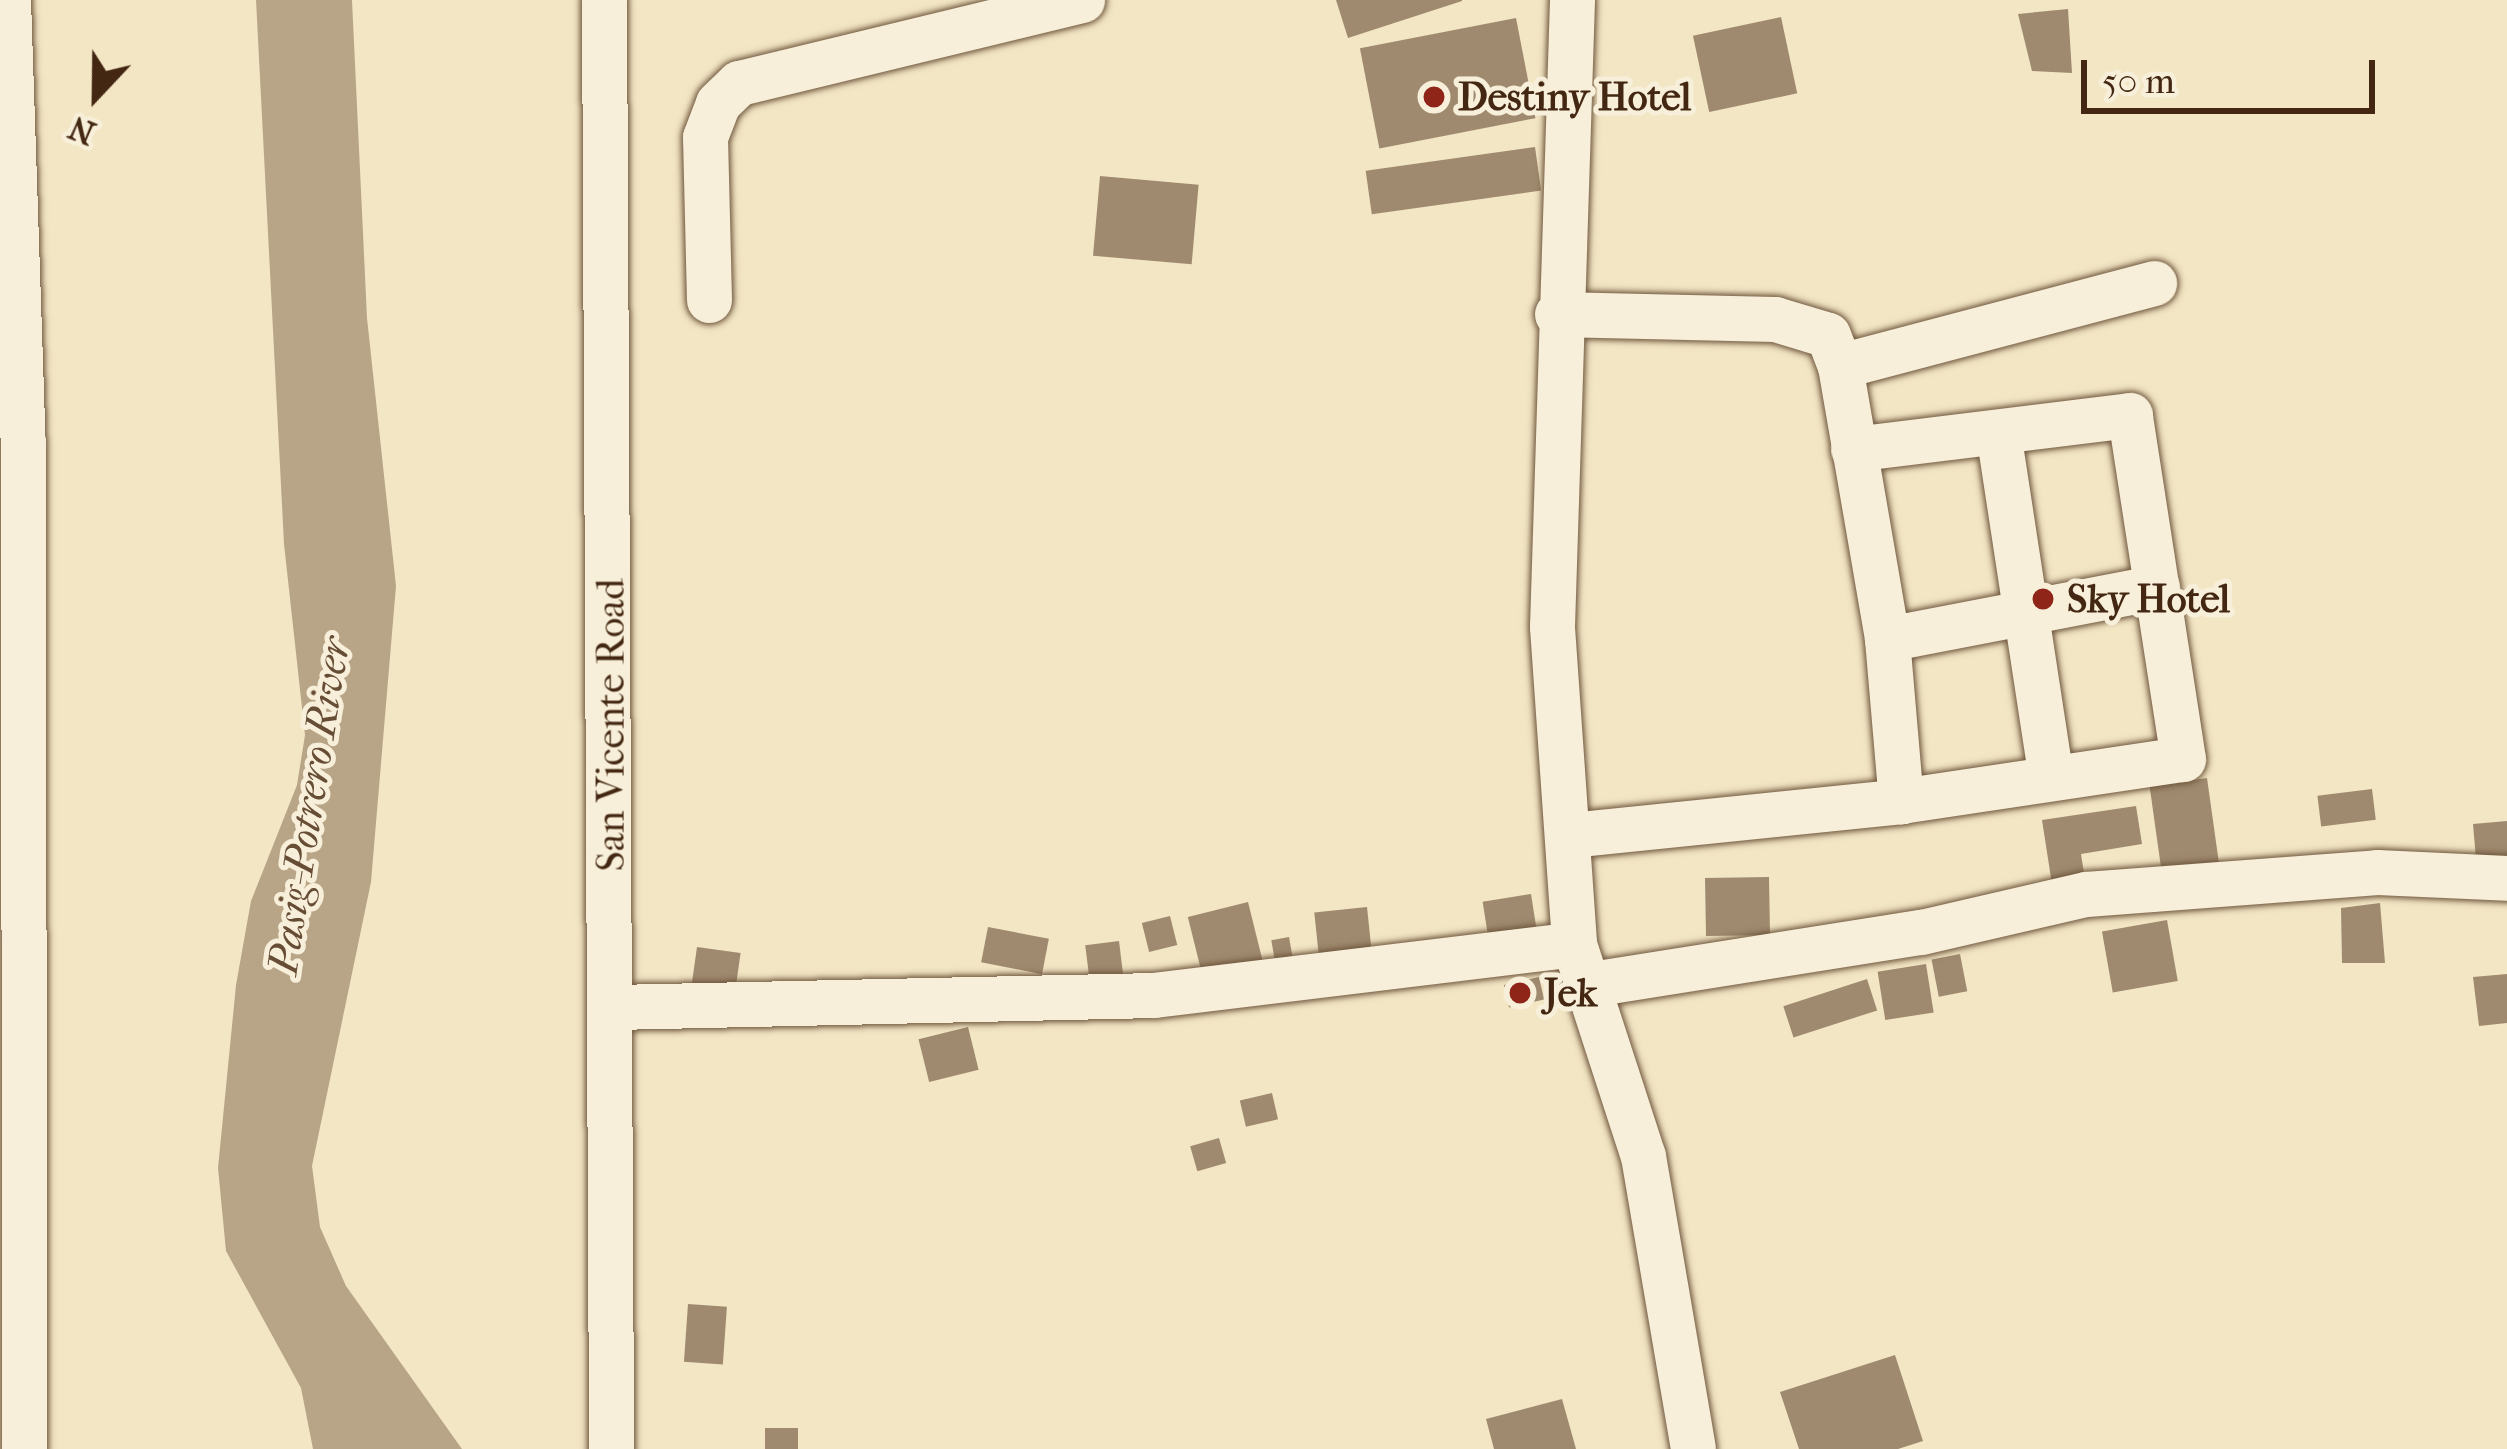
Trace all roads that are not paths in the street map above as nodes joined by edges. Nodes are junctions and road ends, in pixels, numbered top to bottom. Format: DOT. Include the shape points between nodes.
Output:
graph roads {
  1 [pos="8,0"];
  2 [pos="604,0"];
  3 [pos="1082,0"];
  4 [pos="1572,0"];
  5 [pos="2154,283"];
  6 [pos="709,300"];
  7 [pos="1556,314"];
  8 [pos="1840,366"];
  9 [pos="1998,432"];
  10 [pos="1853,449"];
  11 [pos="2157,587"];
  12 [pos="2026,614"];
  13 [pos="1887,639"];
  14 [pos="2050,777"];
  15 [pos="1901,800"];
  16 [pos="1569,835"];
  17 [pos="2507,878"];
  18 [pos="11,922"];
  19 [pos="1580,964"];
  20 [pos="614,1007"];
  21 [pos="24,1449"];
  22 [pos="611,1449"];
  23 [pos="1693,1449"];
  1 -- 18 [label="street" via="23,441"];
  2 -- 20 [label="street, San Vicente Road"];
  3 -- 6 [label="street" via="739,83 718,103 705,137"];
  4 -- 7 [label="street"];
  5 -- 8 [label="street"];
  7 -- 8 [label="street" via="1774,319 1828,334"];
  7 -- 16 [label="street" via="1552,627"];
  8 -- 10 [label="street"];
  9 -- 10 [label="street"];
  9 -- 11 [label="street" via="2130,415"];
  9 -- 12 [label="street"];
  10 -- 13 [label="street"];
  11 -- 12 [label="street"];
  11 -- 14 [label="street" via="2183,759"];
  12 -- 13 [label="street"];
  12 -- 14 [label="street"];
  13 -- 15 [label="street"];
  14 -- 15 [label="street"];
  15 -- 16 [label="street"];
  16 -- 19 [label="street"];
  17 -- 19 [label="street" via="2377,872 2086,894 1922,932"];
  18 -- 21 [label="street"];
  19 -- 20 [label="street" via="1154,995"];
  19 -- 23 [label="street" via="1643,1156"];
  20 -- 22 [label="street, San Vicente Road"];
}
